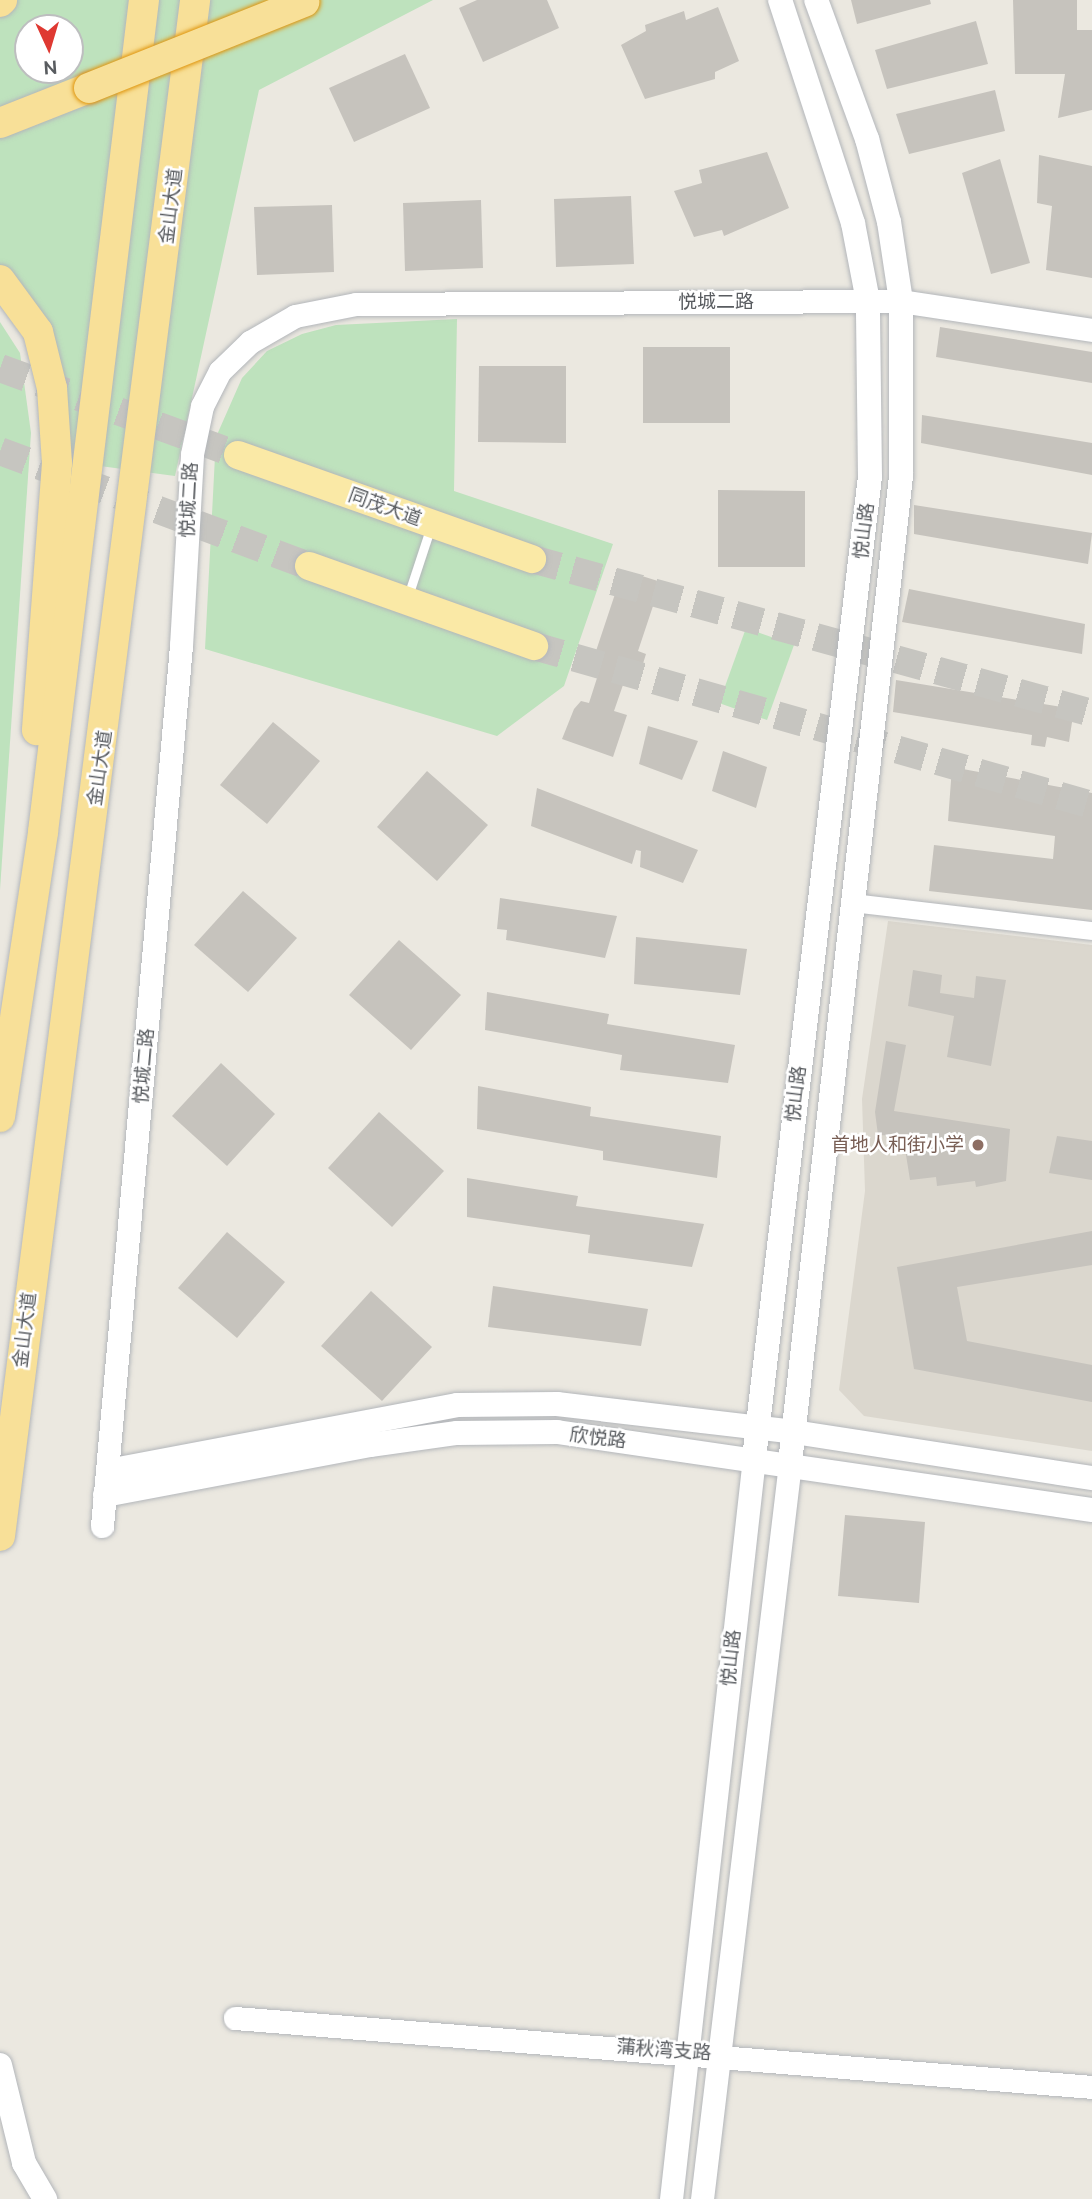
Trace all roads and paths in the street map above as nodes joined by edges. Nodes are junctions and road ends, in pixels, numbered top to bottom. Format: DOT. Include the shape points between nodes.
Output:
graph roads {
  1 [pos="144,0"];
  2 [pos="195,0"];
  3 [pos="260,0"];
  4 [pos="780,0"];
  5 [pos="816,0"];
  6 [pos="306,1"];
  7 [pos="88,79"];
  8 [pos="0,102"];
  9 [pos="0,123"];
  10 [pos="0,280"];
  11 [pos="868,301"];
  12 [pos="901,301"];
  13 [pos="1092,330"];
  14 [pos="238,455"];
  15 [pos="431,524"];
  16 [pos="531,559"];
  17 [pos="309,566"];
  18 [pos="406,601"];
  19 [pos="534,646"];
  20 [pos="43,832"];
  21 [pos="853,903"];
  22 [pos="1092,931"];
  23 [pos="0,1117"];
  24 [pos="757,1427"];
  25 [pos="794,1432"];
  26 [pos="754,1458"];
  27 [pos="790,1463"];
  28 [pos="108,1471"];
  29 [pos="1092,1478"];
  30 [pos="105,1496"];
  31 [pos="1092,1510"];
  32 [pos="102,1526"];
  33 [pos="0,1536"];
  34 [pos="235,2018"];
  35 [pos="687,2052"];
  36 [pos="718,2054"];
  37 [pos="0,2065"];
  38 [pos="1092,2087"];
  39 [pos="45,2199"];
  40 [pos="671,2199"];
  41 [pos="702,2199"];
  1 -- 20 [label="highway"];
  2 -- 33 [label="highway, 金山大道"];
  3 -- 7 [label="highway"];
  4 -- 11 [label="main road, 悦山路" via="853,223"];
  5 -- 12 [label="main road, 悦山路" via="867,139"];
  6 -- 7 [label="highway, bridge"];
  7 -- 8 [label="highway"];
  7 -- 9 [label="highway"];
  10 -- 20 [label="highway" via="38,332 52,388 57,463 36,754"];
  11 -- 12 [label="street, 悦城二路"];
  11 -- 24 [label="main road, 悦山路" via="870,477"];
  11 -- 28 [label="street, 悦城二路" via="356,304 295,316 250,342 220,371 202,406 192,454"];
  12 -- 13 [label="street, 悦城二路"];
  12 -- 21 [label="main road, 悦山路" via="901,476"];
  14 -- 15 [label="main road, 同茂大道"];
  15 -- 16 [label="main road, 同茂大道"];
  15 -- 18 [label="lane"];
  17 -- 18 [label="main road"];
  18 -- 19 [label="main road"];
  20 -- 23 [label="highway"];
  21 -- 22 [label="street"];
  21 -- 25 [label="main road, 悦山路"];
  24 -- 25 [label="main road, 欣悦路"];
  24 -- 26 [label="main road, 悦山路"];
  24 -- 28 [label="main road, 欣悦路" via="557,1404 457,1405"];
  25 -- 27 [label="main road, 悦山路"];
  25 -- 29 [label="main road, 欣悦路"];
  26 -- 27 [label="main road, 欣悦路"];
  26 -- 30 [label="main road, 欣悦路" via="557,1432 457,1433"];
  26 -- 35 [label="street, 悦山路"];
  27 -- 31 [label="main road, 欣悦路"];
  27 -- 36 [label="street, 悦山路"];
  28 -- 30 [label="street, 悦城二路"];
  30 -- 32 [label="street, 悦城二路"];
  34 -- 35 [label="street, 蒲秋湾支路"];
  35 -- 36 [label="street, 蒲秋湾支路"];
  35 -- 40 [label="street, 悦山路"];
  36 -- 38 [label="street, 蒲秋湾支路"];
  36 -- 41 [label="street, 悦山路"];
  37 -- 39 [label="main road" via="24,2163"];
}
